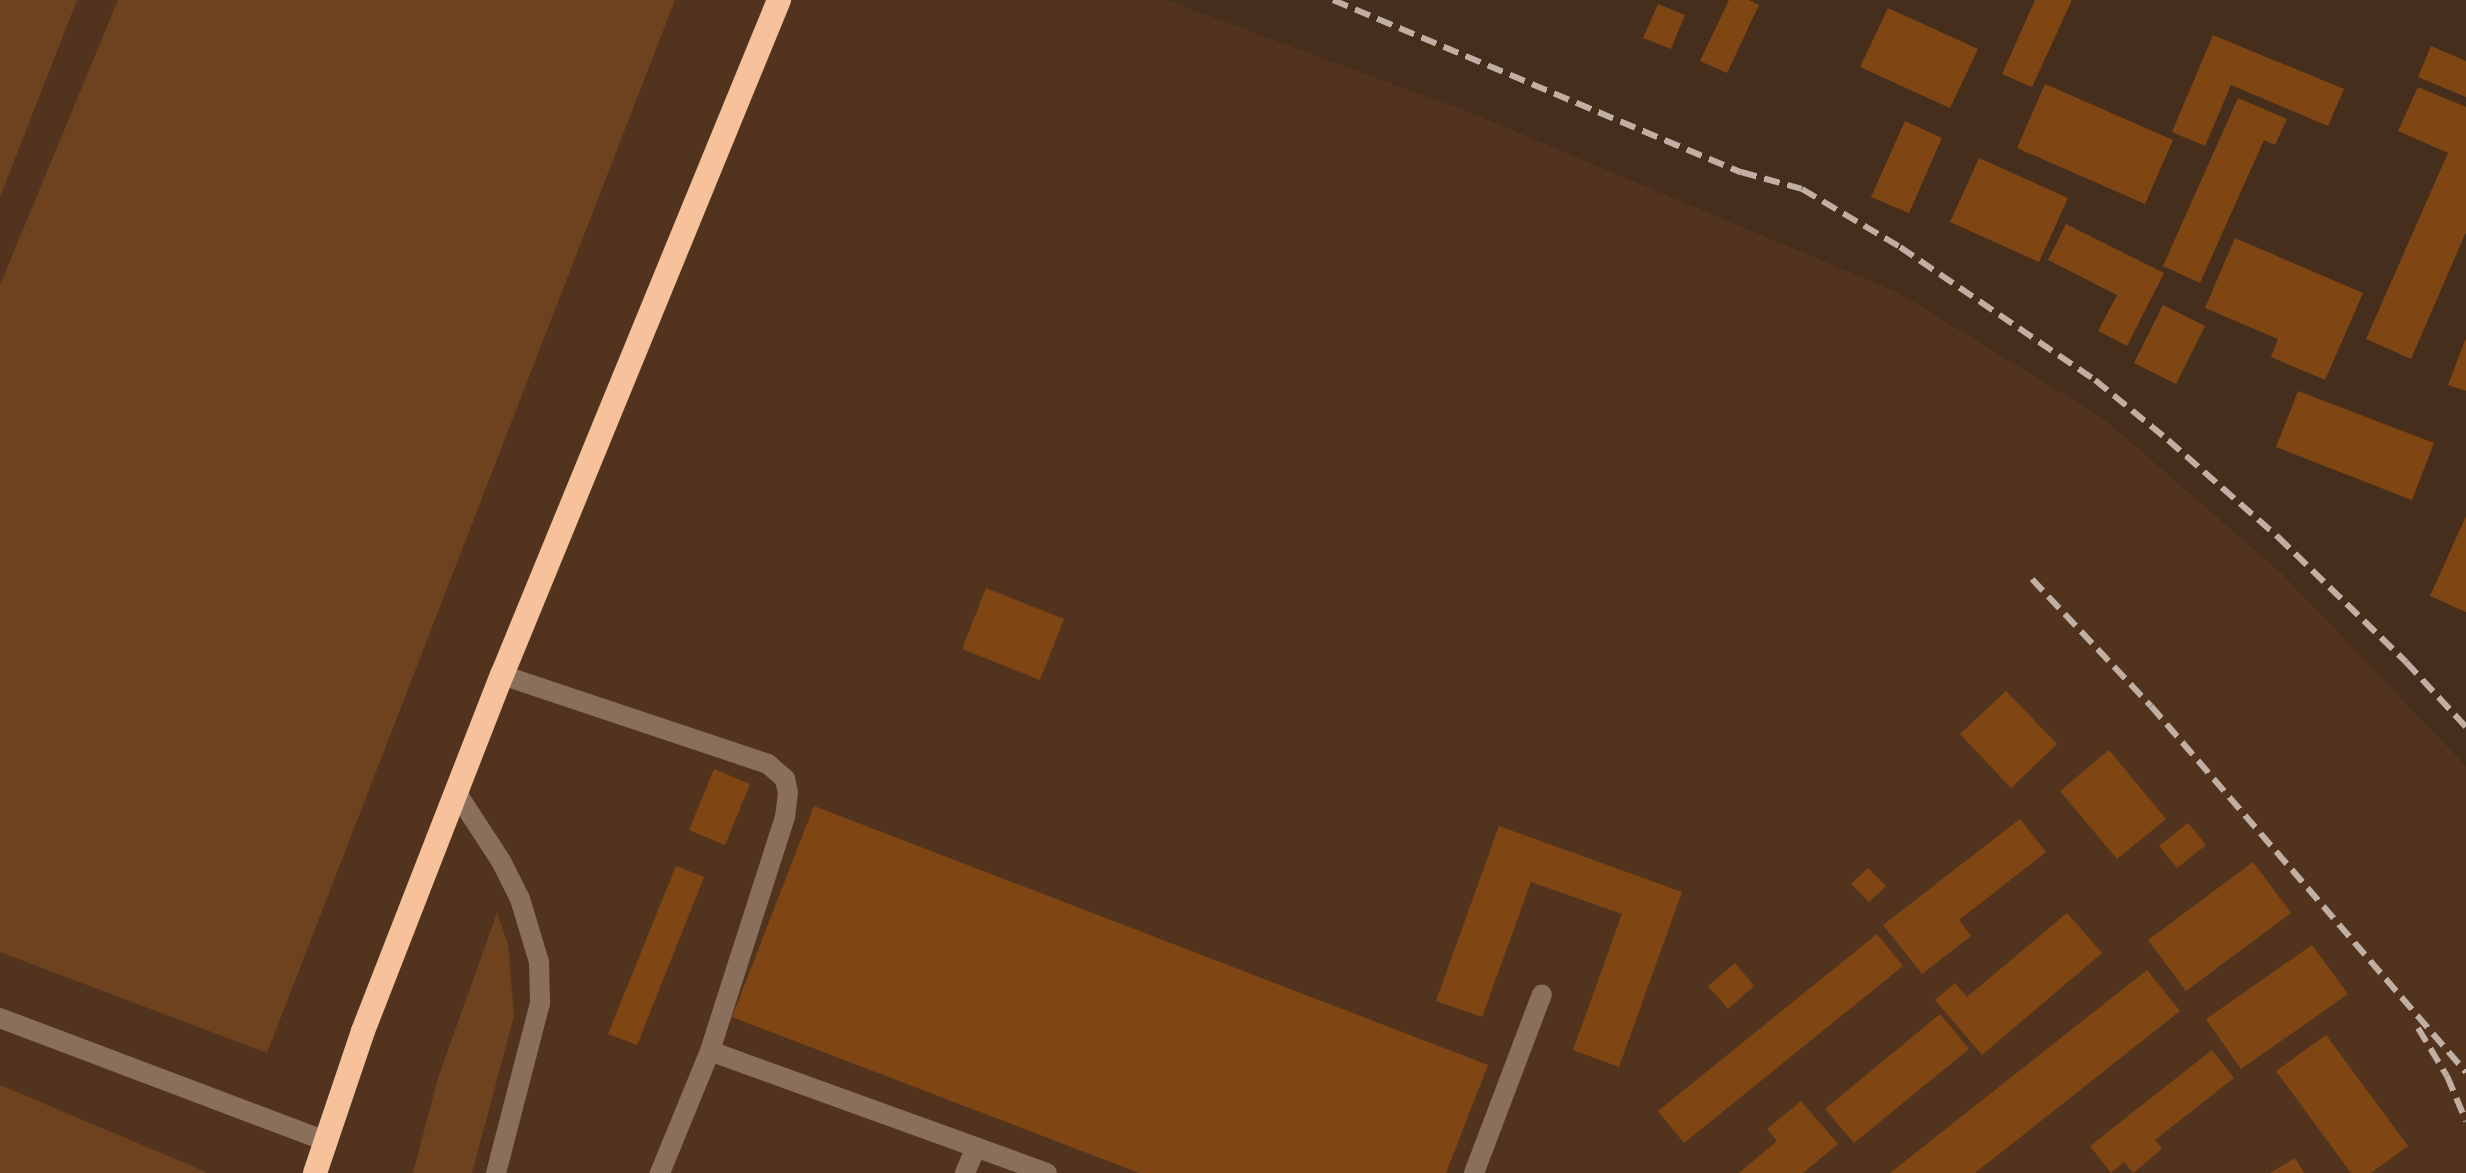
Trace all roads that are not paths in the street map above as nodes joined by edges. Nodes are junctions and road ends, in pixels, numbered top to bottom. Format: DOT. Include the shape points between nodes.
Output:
graph roads {
  1 [pos="779,0"];
  2 [pos="502,675"];
  3 [pos="456,792"];
  4 [pos="1542,994"];
  5 [pos="0,1018"];
  6 [pos="710,1051"];
  7 [pos="323,1140"];
  8 [pos="976,1147"];
  9 [pos="315,1173"];
  10 [pos="496,1173"];
  11 [pos="660,1173"];
  12 [pos="965,1173"];
  13 [pos="1047,1173"];
  14 [pos="1474,1173"];
  1 -- 2 [label="highway"];
  2 -- 3 [label="highway"];
  2 -- 6 [label="lane" via="768,764 785,779 785,817"];
  3 -- 7 [label="highway"];
  3 -- 10 [label="lane" via="520,899 539,962 540,1003"];
  4 -- 14 [label="lane"];
  5 -- 7 [label="lane"];
  6 -- 8 [label="lane"];
  6 -- 11 [label="lane"];
  7 -- 9 [label="highway"];
  8 -- 12 [label="lane"];
  8 -- 13 [label="lane"];
}
